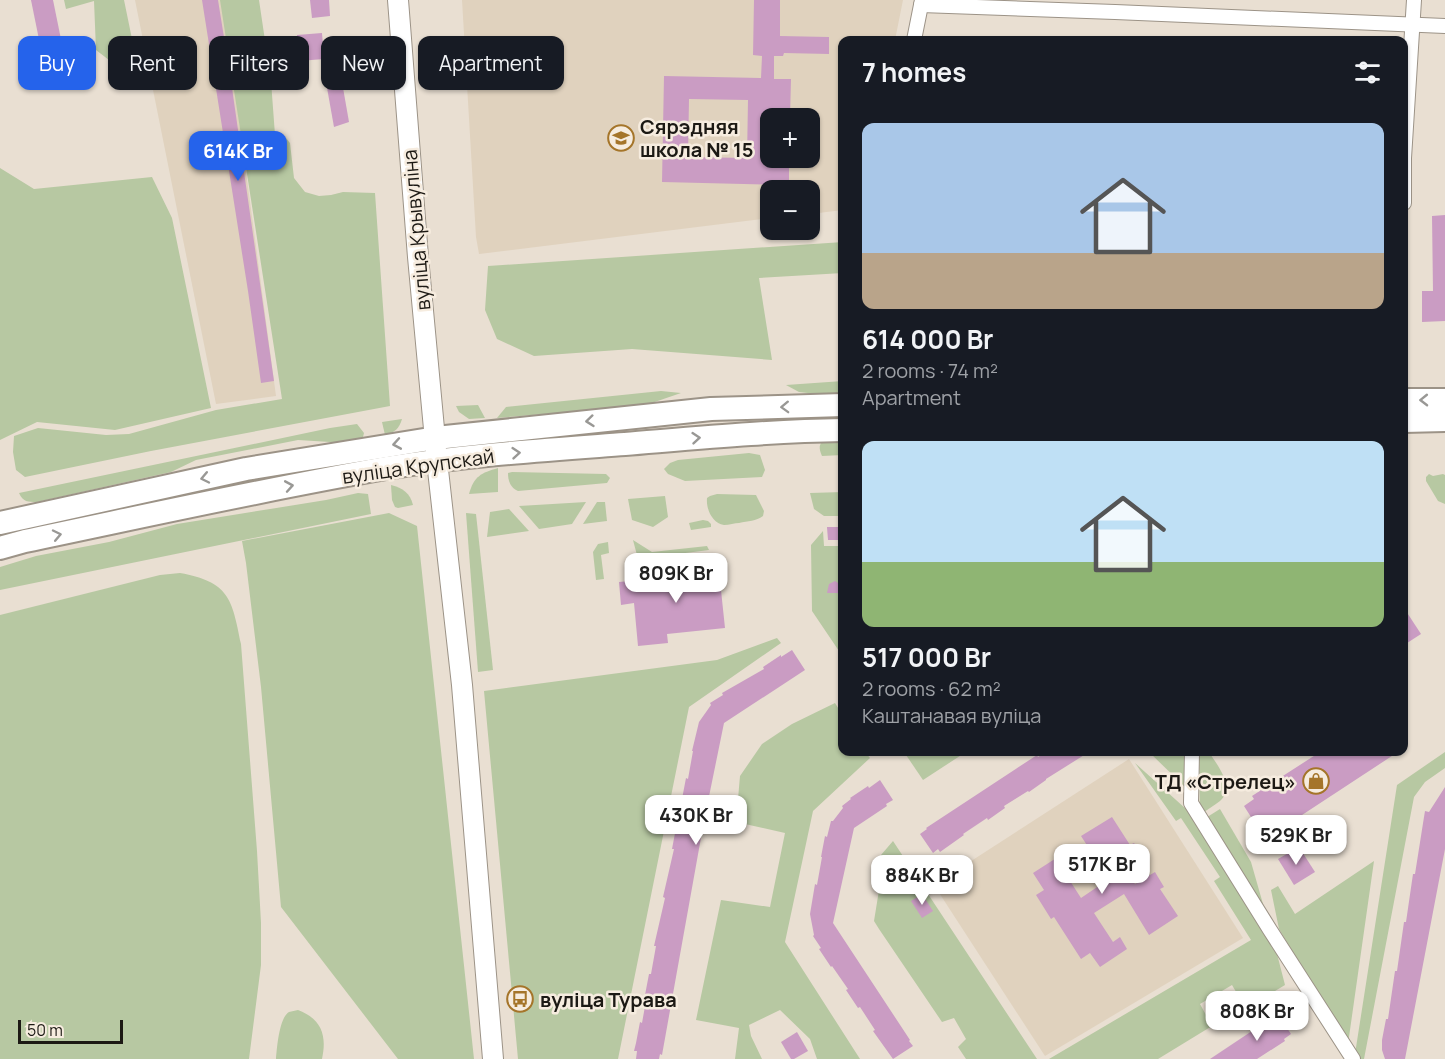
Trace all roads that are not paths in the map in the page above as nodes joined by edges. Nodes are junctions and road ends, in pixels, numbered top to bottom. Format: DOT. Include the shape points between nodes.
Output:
graph roads {
  1 [pos="398,0"];
  2 [pos="1414,0"];
  3 [pos="922,3"];
  4 [pos="1412,25"];
  5 [pos="1445,26"];
  6 [pos="915,36"];
  7 [pos="1408,92"];
  8 [pos="1408,400"];
  9 [pos="1445,400"];
  10 [pos="838,405"];
  11 [pos="1445,420"];
  12 [pos="1408,421"];
  13 [pos="838,430"];
  14 [pos="435,438"];
  15 [pos="437,461"];
  16 [pos="0,523"];
  17 [pos="0,548"];
  18 [pos="1192,756"];
  19 [pos="493,1059"];
  20 [pos="1353,1059"];
  1 -- 14 [label="main road, вуліца Крывуліна"];
  2 -- 4 [label="street"];
  3 -- 4 [label="street"];
  3 -- 6 [label="street"];
  4 -- 5 [label="street"];
  4 -- 7 [label="street"];
  9 -- 8 [label="main road, one-way"];
  10 -- 14 [label="main road, вуліца Крупскай, one-way" via="711,409"];
  11 -- 12 [label="main road"];
  15 -- 13 [label="main road, вуліца Крупскай, one-way"];
  14 -- 15 [label="main road, вуліца Крывуліна"];
  14 -- 16 [label="main road, вуліца Крупскай, one-way" via="246,470"];
  17 -- 15 [label="main road, вуліца Крупскай, one-way" via="243,495"];
  15 -- 19 [label="main road" via="462,685"];
  18 -- 20 [label="street" via="1191,803"];
}
